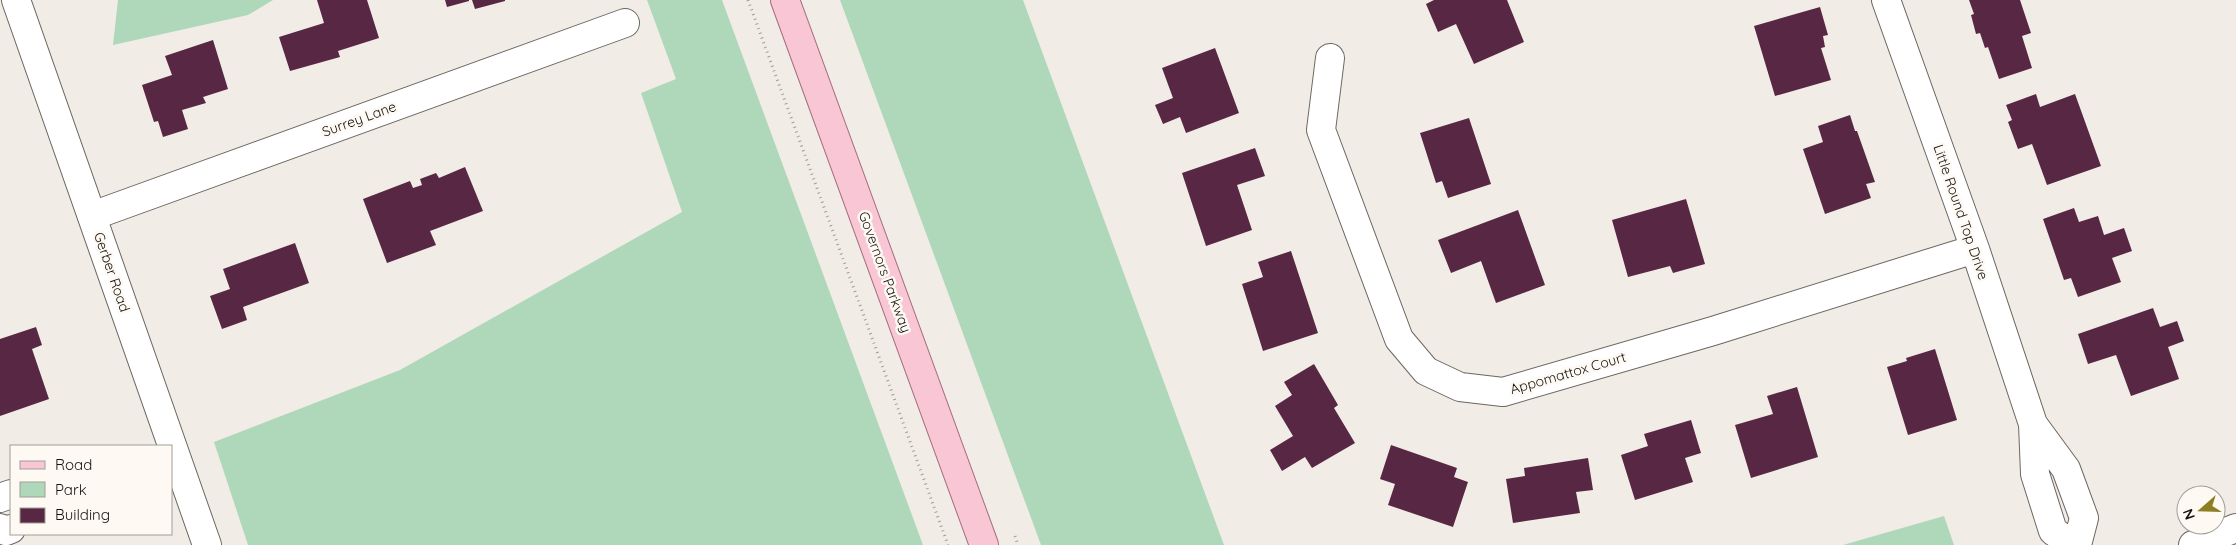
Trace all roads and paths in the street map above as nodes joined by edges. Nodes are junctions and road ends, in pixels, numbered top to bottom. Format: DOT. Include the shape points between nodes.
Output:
graph roads {
  1 [pos="16,0"];
  2 [pos="748,0"];
  3 [pos="785,0"];
  4 [pos="1886,0"];
  5 [pos="625,23"];
  6 [pos="1330,58"];
  7 [pos="92,216"];
  8 [pos="1975,249"];
  9 [pos="2033,424"];
  10 [pos="169,445"];
  11 [pos="172,453"];
  12 [pos="2236,528"];
  13 [pos="207,545"];
  14 [pos="948,545"];
  15 [pos="984,545"];
  16 [pos="2073,545"];
  17 [pos="2077,545"];
  18 [pos="2194,545"];
  1 -- 7 [label="street, Gerber Road"];
  2 -- 14 [label="path"];
  3 -- 15 [label="main road, Governors Parkway"];
  4 -- 8 [label="street, Little Round Top Drive"];
  5 -- 7 [label="street, Surrey Lane"];
  6 -- 8 [label="street, Appomattox Court" via="1321,130 1398,339 1426,370 1460,387 1503,392 1713,331"];
  7 -- 10 [label="street, Gerber Road"];
  8 -- 9 [label="street, Little Round Top Drive"];
  9 -- 16 [label="street, Little Round Top Drive" via="2035,474 2053,531"];
  9 -- 17 [label="street, Little Round Top Drive" via="2066,469 2084,518"];
  11 -- 13 [label="street, Gerber Road"];
  12 -- 18 [label="street"];
}
